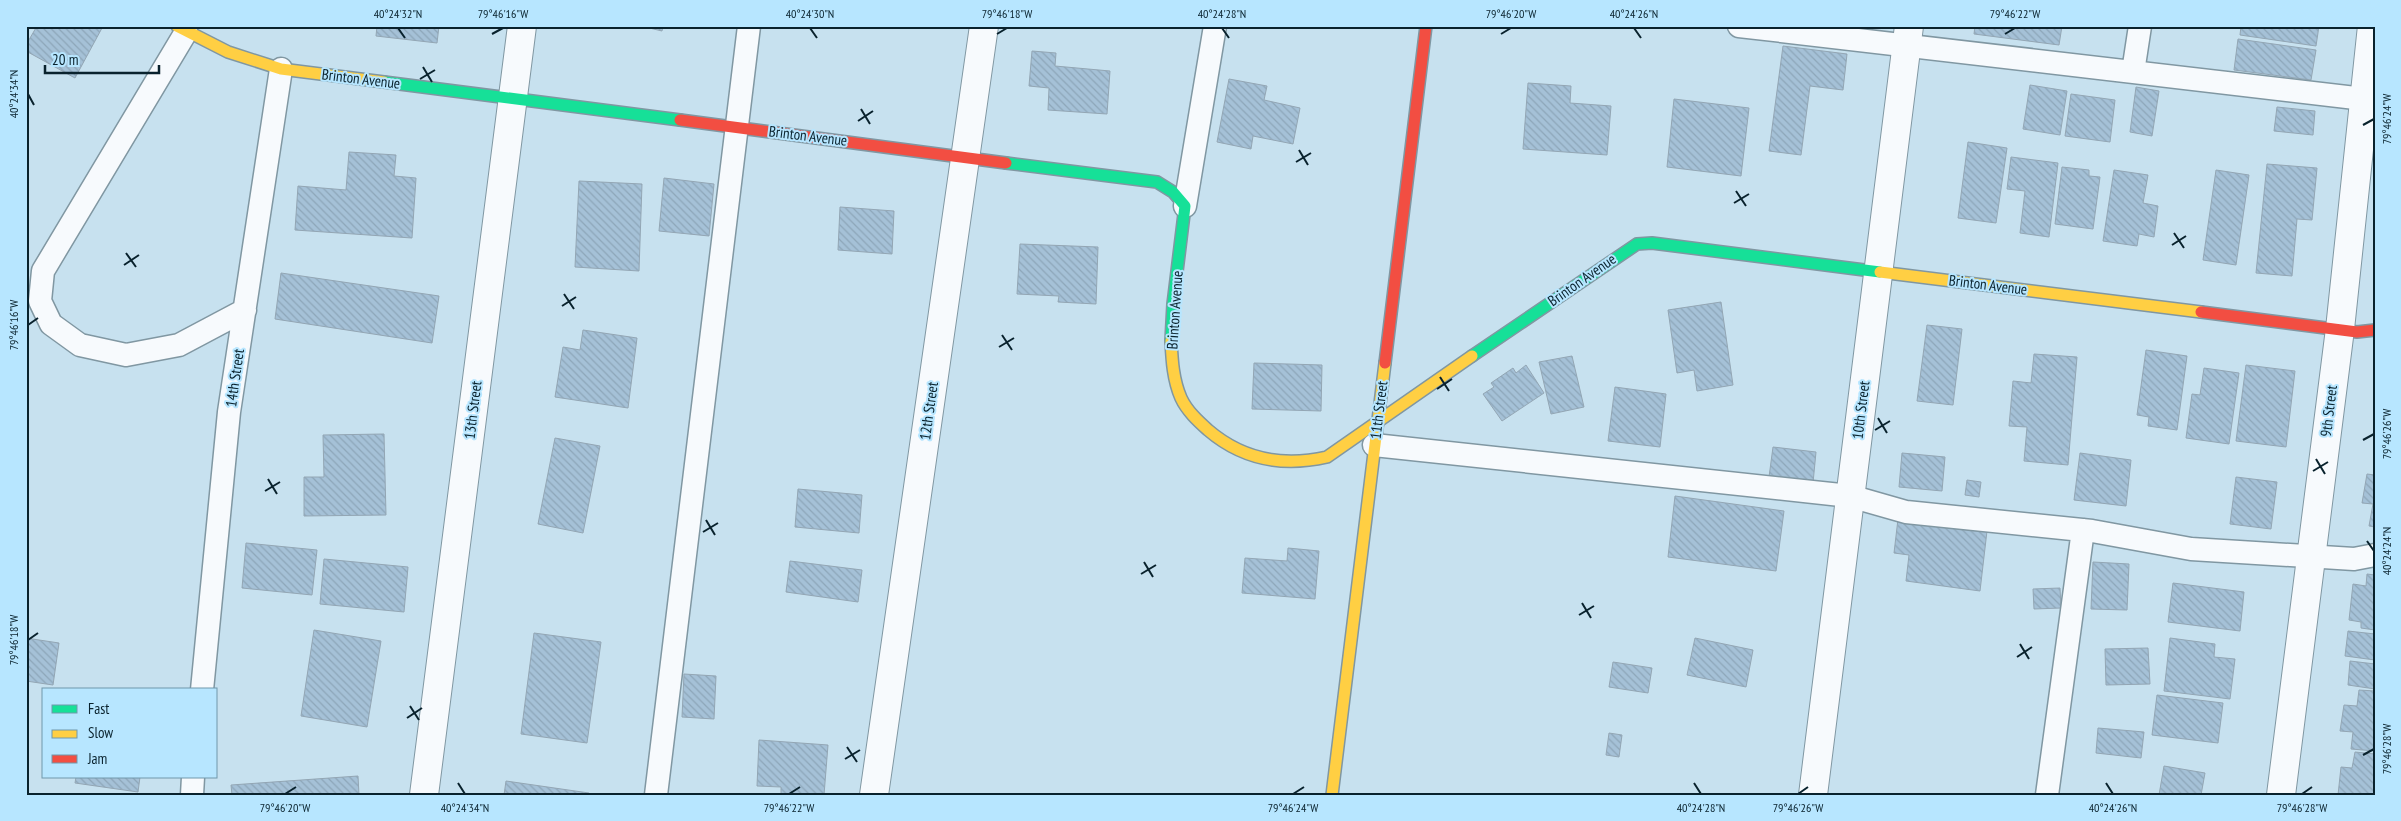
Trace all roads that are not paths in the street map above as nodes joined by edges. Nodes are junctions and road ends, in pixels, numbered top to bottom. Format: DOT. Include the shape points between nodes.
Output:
graph roads {
  1 [pos="522,26"];
  2 [pos="749,26"];
  3 [pos="984,26"];
  4 [pos="1215,26"];
  5 [pos="1426,26"];
  6 [pos="1738,26"];
  7 [pos="2140,26"];
  8 [pos="2372,26"];
  9 [pos="181,29"];
  10 [pos="1908,36"];
  11 [pos="281,69"];
  12 [pos="2133,72"];
  13 [pos="512,98"];
  14 [pos="2364,99"];
  15 [pos="737,127"];
  16 [pos="965,157"];
  17 [pos="1185,206"];
  18 [pos="1878,272"];
  19 [pos="245,310"];
  20 [pos="2340,329"];
  21 [pos="2375,330"];
  22 [pos="1377,422"];
  23 [pos="1374,445"];
  24 [pos="1850,496"];
  25 [pos="2083,530"];
  26 [pos="2375,555"];
  27 [pos="2311,558"];
  28 [pos="202,688"];
  29 [pos="193,778"];
  30 [pos="192,795"];
  31 [pos="424,795"];
  32 [pos="656,795"];
  33 [pos="874,795"];
  34 [pos="1332,795"];
  35 [pos="1813,795"];
  36 [pos="2047,795"];
  37 [pos="2281,795"];
  1 -- 13 [label="street, 13th Street"];
  2 -- 15 [label="lane"];
  3 -- 16 [label="street, 12th Street"];
  4 -- 17 [label="lane"];
  5 -- 22 [label="street, 11th Street"];
  6 -- 10 [label="lane"];
  7 -- 12 [label="lane"];
  8 -- 14 [label="street, 9th Street"];
  9 -- 11 [label="street, Brinton Avenue" via="237,57"];
  9 -- 19 [label="lane" via="43,271 40,301 51,324 80,345 126,355 179,345"];
  10 -- 12 [label="lane"];
  10 -- 18 [label="street, 10th Street"];
  11 -- 13 [label="street, Brinton Avenue"];
  11 -- 19 [label="lane, 14th Street"];
  12 -- 14 [label="lane"];
  13 -- 15 [label="street, Brinton Avenue"];
  13 -- 31 [label="street, 13th Street"];
  14 -- 20 [label="street, 9th Street"];
  15 -- 16 [label="street, Brinton Avenue"];
  15 -- 32 [label="lane"];
  16 -- 17 [label="street, Brinton Avenue" via="1157,182 1169,187"];
  16 -- 33 [label="street, 12th Street"];
  17 -- 22 [label="street, Brinton Avenue" via="1170,342 1181,398 1195,418 1218,439 1247,455 1279,464 1304,463 1327,457"];
  18 -- 20 [label="street, Brinton Avenue"];
  18 -- 22 [label="street, Brinton Avenue" via="1652,243 1637,244"];
  18 -- 24 [label="street, 10th Street"];
  19 -- 28 [label="lane, 14th Street" via="230,412"];
  20 -- 21 [label="street, Brinton Avenue" via="2357,332"];
  20 -- 27 [label="street, 9th Street"];
  22 -- 23 [label="street, 11th Street"];
  23 -- 24 [label="lane"];
  23 -- 34 [label="street, 11th Street"];
  24 -- 25 [label="lane" via="1906,512"];
  24 -- 35 [label="street, 10th Street"];
  25 -- 27 [label="lane" via="2191,549"];
  25 -- 36 [label="lane"];
  26 -- 27 [label="lane" via="2354,559"];
  27 -- 37 [label="street, 9th Street"];
  29 -- 30 [label="lane"];
}
